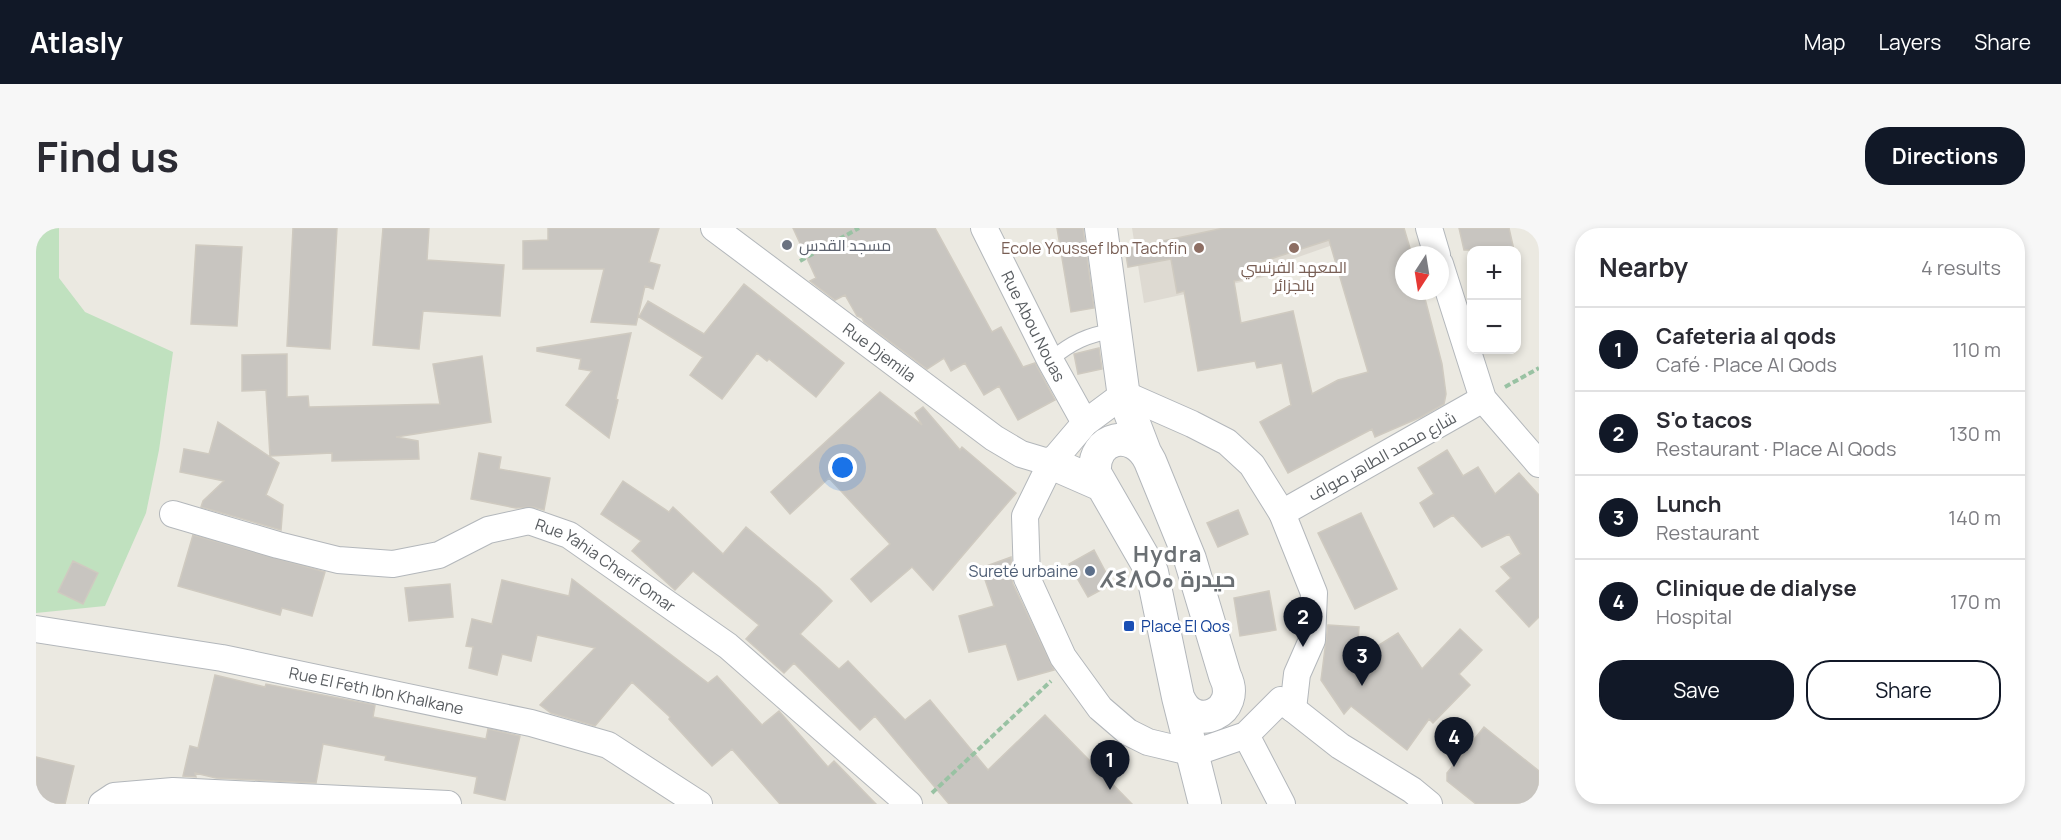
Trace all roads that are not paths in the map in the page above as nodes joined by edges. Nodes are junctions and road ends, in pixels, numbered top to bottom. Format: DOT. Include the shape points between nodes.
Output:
graph roads {
  1 [pos="714,228"];
  2 [pos="984,228"];
  3 [pos="1101,228"];
  4 [pos="1429,228"];
  5 [pos="1434,246"];
  6 [pos="1449,292"];
  7 [pos="1116,330"];
  8 [pos="1050,360"];
  9 [pos="1124,396"];
  10 [pos="1483,399"];
  11 [pos="1085,423"];
  12 [pos="1148,456"];
  13 [pos="1051,463"];
  14 [pos="1539,464"];
  15 [pos="1100,476"];
  16 [pos="1282,513"];
  17 [pos="173,514"];
  18 [pos="36,629"];
  19 [pos="1225,676"];
  20 [pos="1178,698"];
  21 [pos="1223,709"];
  22 [pos="1293,709"];
  23 [pos="1246,735"];
  24 [pos="1192,746"];
  25 [pos="919,800"];
  26 [pos="102,804"];
  27 [pos="448,804"];
  28 [pos="699,804"];
  29 [pos="1205,804"];
  30 [pos="1282,804"];
  31 [pos="1429,804"];
  1 -- 13 [label="street, Rue Djemila" via="994,438 1021,454"];
  2 -- 8 [label="street, Rue Abou Nouas"];
  3 -- 7 [label="street"];
  4 -- 5 [label="street"];
  6 -- 10 [label="street"];
  7 -- 8 [label="lane" via="1071,343"];
  7 -- 9 [label="street"];
  8 -- 11 [label="street, Rue Abou Nouas"];
  9 -- 11 [label="street"];
  9 -- 12 [label="street"];
  9 -- 15 [label="street"];
  9 -- 16 [label="street" via="1227,442 1252,465"];
  10 -- 14 [label="street"];
  10 -- 16 [label="street, شارع محمد الطاهر صواف"];
  11 -- 13 [label="street"];
  12 -- 15 [label="street" via="1139,445 1120,439 1110,442 1102,448"];
  12 -- 15 [label="street" via="1147,480 1133,494 1123,495"];
  12 -- 19 [label="street" via="1190,559"];
  13 -- 15 [label="street"];
  13 -- 24 [label="street" via="1025,516 1027,578 1063,657 1100,708 1128,732 1148,742"];
  15 -- 20 [label="street" via="1152,572"];
  16 -- 22 [label="street" via="1314,592 1312,640 1297,674"];
  17 -- 25 [label="street, Rue Yahia Cherif Omar" via="338,560 393,564 439,555 488,530 529,520 569,535 728,646"];
  18 -- 28 [label="street, Rue El Feth Ibn Khalkane" via="222,658 531,723 609,745"];
  19 -- 20 [label="street" via="1210,666 1193,668 1180,680"];
  19 -- 21 [label="street" via="1230,693"];
  20 -- 21 [label="street" via="1188,712 1197,716 1206,717"];
  20 -- 24 [label="street"];
  21 -- 24 [label="street" via="1211,732"];
  22 -- 23 [label="street" via="1281,700"];
  22 -- 31 [label="street" via="1340,746"];
  23 -- 24 [label="street"];
  23 -- 30 [label="street"];
  24 -- 29 [label="street"];
  26 -- 27 [label="street" via="114,796 174,791"];
}
